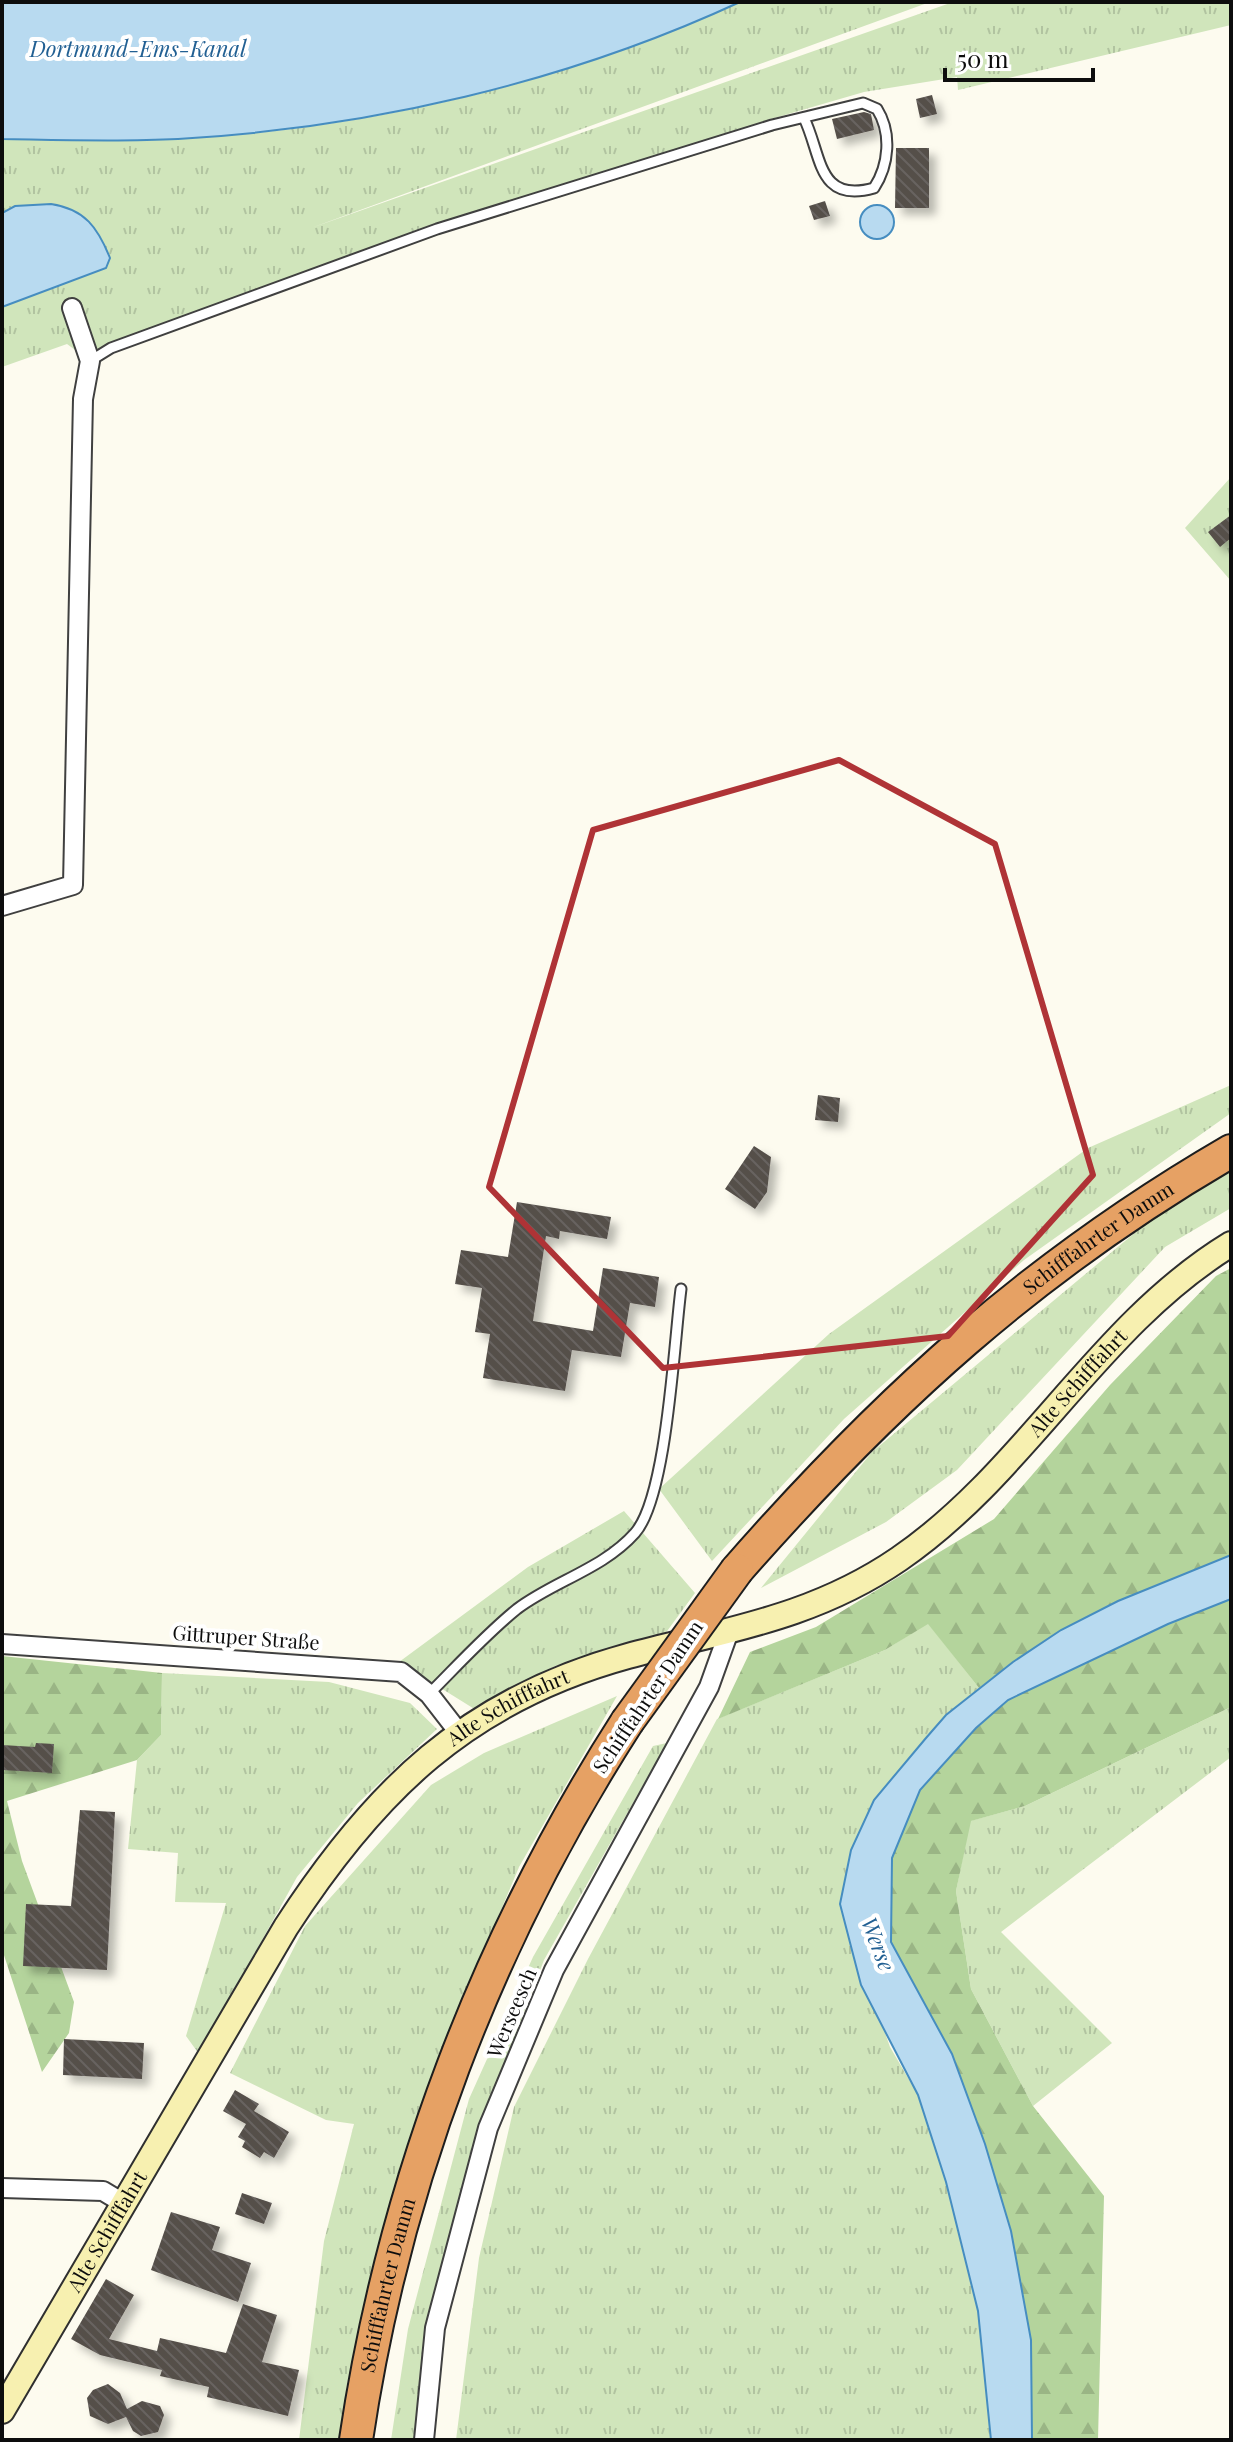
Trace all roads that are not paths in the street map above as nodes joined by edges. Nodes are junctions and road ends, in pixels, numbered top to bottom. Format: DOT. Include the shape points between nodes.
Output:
graph roads {
  1 [pos="804,118"];
  2 [pos="72,308"];
  3 [pos="90,361"];
  4 [pos="2,906"];
  5 [pos="1231,1151"];
  6 [pos="1231,1244"];
  7 [pos="681,1289"];
  8 [pos="728,1634"];
  9 [pos="2,1644"];
  10 [pos="429,1694"];
  11 [pos="460,1734"];
  12 [pos="2,2188"];
  13 [pos="123,2203"];
  14 [pos="2,2411"];
  15 [pos="356,2440"];
  16 [pos="424,2440"];
  1 -- 1 [label="lane" via="819,166 833,186 854,193 874,188 885,172 887,130 877,109 863,103"];
  1 -- 3 [label="lane" via="437,229 111,348"];
  2 -- 3 [label="street"];
  3 -- 4 [label="street" via="83,399 73,885"];
  5 -- 15 [label="highway, Schifffahrter Damm, bridge" via="1053,1267 960,1342 851,1443 737,1570 627,1722 521,1907 443,2089 383,2294"];
  6 -- 8 [label="street, Alte Schifffahrt" via="1184,1276 1128,1326 1018,1451 940,1528 855,1586 783,1618"];
  7 -- 10 [label="lane" via="663,1440 652,1496 637,1532 611,1554 519,1608"];
  8 -- 11 [label="street, Alte Schifffahrt" via="588,1669"];
  8 -- 16 [label="street, Werseesch" via="709,1687 554,1970 488,2128 435,2328"];
  9 -- 10 [label="street, Gittruper Straße" via="390,1671 416,1681"];
  10 -- 11 [label="street, Gittruper Straße"];
  11 -- 13 [label="street, Alte Schifffahrt" via="386,1795 328,1863"];
  12 -- 13 [label="street" via="103,2191"];
  13 -- 14 [label="street, Alte Schifffahrt"];
}
